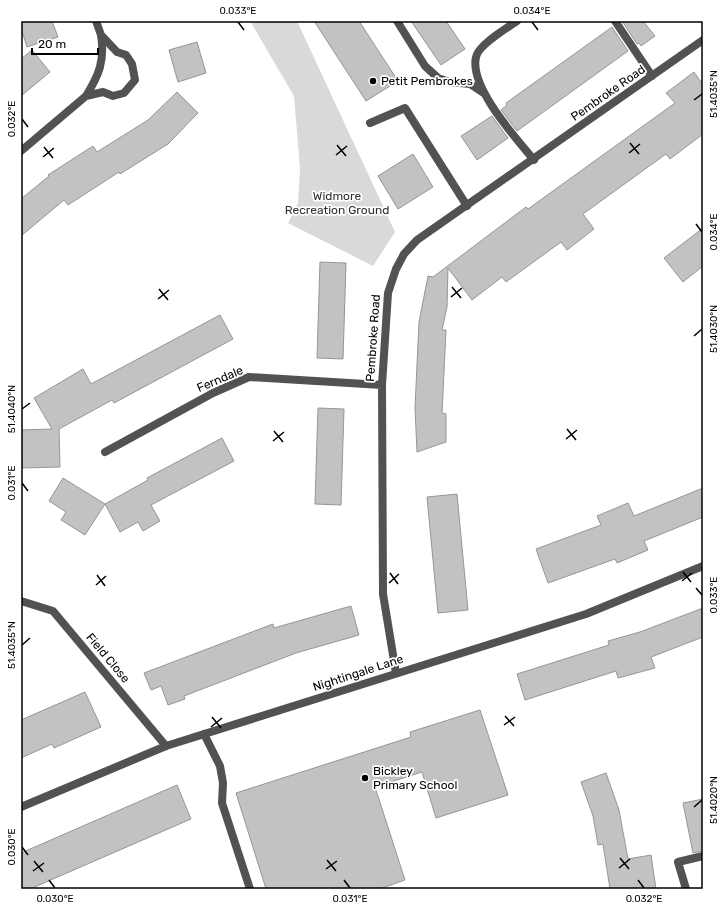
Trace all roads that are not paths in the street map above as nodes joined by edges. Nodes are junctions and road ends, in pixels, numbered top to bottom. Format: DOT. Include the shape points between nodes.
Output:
graph roads {
  1 [pos="96,21"];
  2 [pos="397,21"];
  3 [pos="517,21"];
  4 [pos="615,21"];
  5 [pos="101,36"];
  6 [pos="703,40"];
  7 [pos="652,76"];
  8 [pos="485,95"];
  9 [pos="86,96"];
  10 [pos="370,123"];
  11 [pos="21,151"];
  12 [pos="534,160"];
  13 [pos="467,206"];
  14 [pos="382,385"];
  15 [pos="105,452"];
  16 [pos="703,566"];
  17 [pos="21,601"];
  18 [pos="396,673"];
  19 [pos="204,734"];
  20 [pos="166,746"];
  21 [pos="21,807"];
  22 [pos="703,856"];
  23 [pos="250,889"];
  24 [pos="686,889"];
  1 -- 5 [label="street"];
  2 -- 8 [label="street" via="425,66 438,78 470,84"];
  3 -- 8 [label="street" via="484,45 476,57 477,77"];
  4 -- 7 [label="street"];
  5 -- 9 [label="street" via="103,52 100,68"];
  5 -- 9 [label="street" via="118,52 126,55 132,64 135,80 124,93 113,96 103,92"];
  6 -- 7 [label="street, Pembroke Road"];
  7 -- 12 [label="street, Pembroke Road"];
  8 -- 12 [label="street"];
  9 -- 11 [label="street"];
  10 -- 13 [label="street" via="405,108"];
  12 -- 13 [label="street, Pembroke Road"];
  13 -- 14 [label="street, Pembroke Road" via="418,240 404,254 396,269 388,293"];
  14 -- 15 [label="street, Ferndale" via="249,377 213,393"];
  14 -- 18 [label="street, Pembroke Road" via="383,594"];
  16 -- 18 [label="street, Nightingale Lane" via="586,614"];
  17 -- 20 [label="street, Field Close" via="54,611"];
  18 -- 19 [label="street, Nightingale Lane"];
  19 -- 20 [label="street, Nightingale Lane"];
  19 -- 23 [label="street" via="220,766 223,783 222,803"];
  20 -- 21 [label="street, Nightingale Lane"];
  22 -- 24 [label="street" via="678,862"];
}
